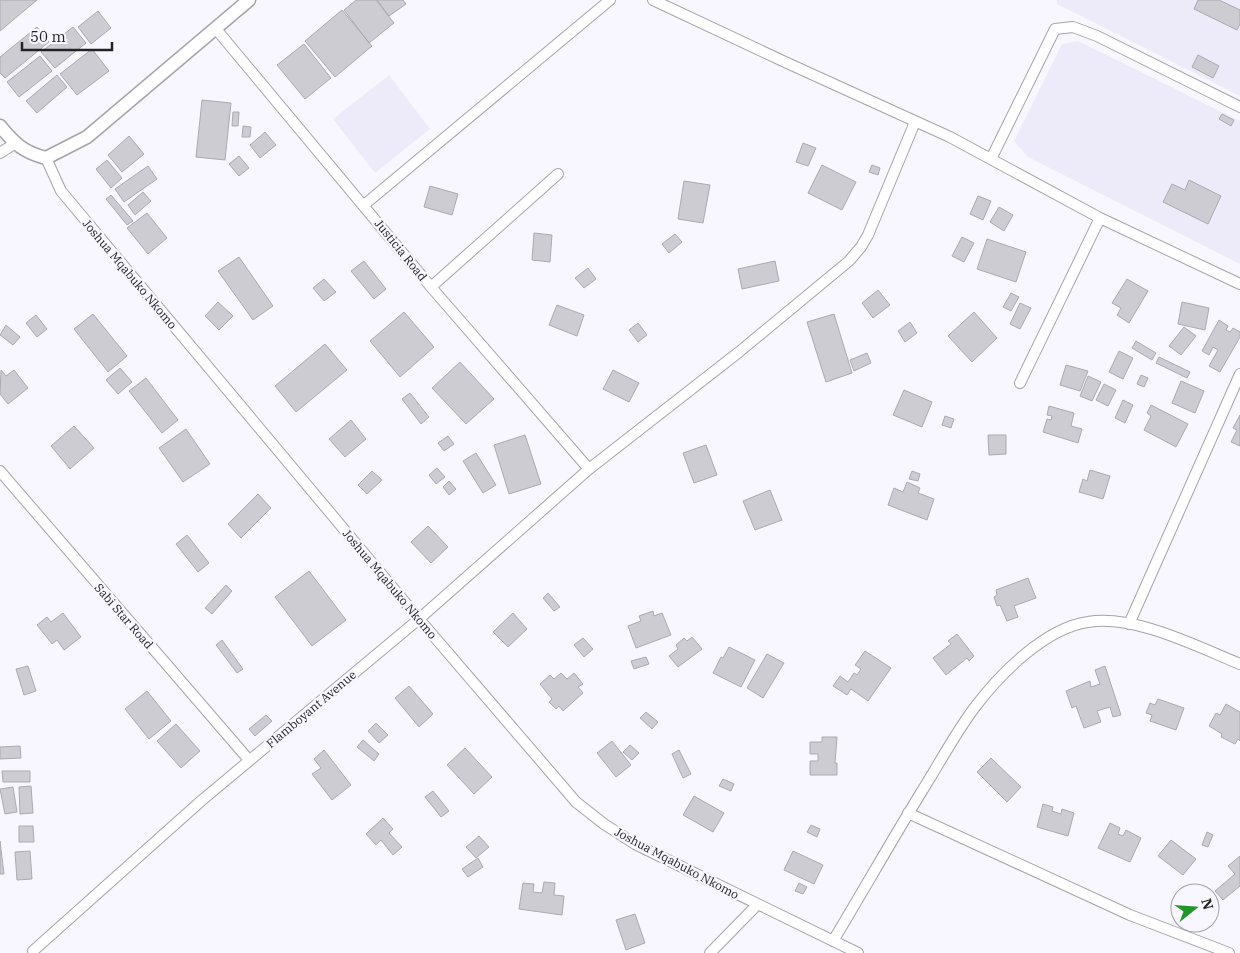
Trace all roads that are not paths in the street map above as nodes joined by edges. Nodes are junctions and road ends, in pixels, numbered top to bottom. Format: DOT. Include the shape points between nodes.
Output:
graph roads {
  1 [pos="249,0"];
  2 [pos="610,0"];
  3 [pos="653,0"];
  4 [pos="216,29"];
  5 [pos="1240,107"];
  6 [pos="915,122"];
  7 [pos="0,126"];
  8 [pos="14,144"];
  9 [pos="0,153"];
  10 [pos="46,158"];
  11 [pos="991,159"];
  12 [pos="558,174"];
  13 [pos="364,205"];
  14 [pos="1100,218"];
  15 [pos="1240,284"];
  16 [pos="431,287"];
  17 [pos="1240,374"];
  18 [pos="1020,383"];
  19 [pos="589,469"];
  20 [pos="0,471"];
  21 [pos="419,620"];
  22 [pos="1129,624"];
  23 [pos="1240,664"];
  24 [pos="249,760"];
  25 [pos="908,813"];
  26 [pos="756,905"];
  27 [pos="833,941"];
  28 [pos="34,951"];
  29 [pos="710,953"];
  30 [pos="858,953"];
  31 [pos="1229,953"];
  1 -- 4 [label="street"];
  2 -- 13 [label="street"];
  3 -- 6 [label="street"];
  4 -- 10 [label="street" via="87,137"];
  4 -- 13 [label="street, Justicia Road"];
  5 -- 11 [label="street" via="1097,36 1073,27 1055,29"];
  6 -- 11 [label="street"];
  6 -- 19 [label="street, Flamboyant Avenue" via="868,235 849,261"];
  7 -- 8 [label="street"];
  8 -- 9 [label="street"];
  8 -- 10 [label="street"];
  10 -- 21 [label="street, Joshua Mqabuko Nkomo" via="60,191"];
  11 -- 14 [label="street"];
  12 -- 16 [label="street"];
  13 -- 16 [label="street, Justicia Road"];
  14 -- 15 [label="street"];
  14 -- 18 [label="street"];
  16 -- 19 [label="street, Justicia Road"];
  17 -- 22 [label="street"];
  19 -- 21 [label="street, Flamboyant Avenue"];
  20 -- 24 [label="street, Sabi Star Road"];
  21 -- 24 [label="street, Flamboyant Avenue"];
  21 -- 26 [label="street, Joshua Mqabuko Nkomo" via="576,802 636,844"];
  22 -- 23 [label="street" via="1180,639"];
  22 -- 25 [label="street" via="1106,621 1072,626 1049,637 1015,662 975,707"];
  24 -- 28 [label="street, Flamboyant Avenue"];
  25 -- 27 [label="street"];
  25 -- 31 [label="street" via="1130,915"];
  26 -- 27 [label="street, Joshua Mqabuko Nkomo"];
  26 -- 29 [label="street"];
  27 -- 30 [label="street, Joshua Mqabuko Nkomo"];
}
